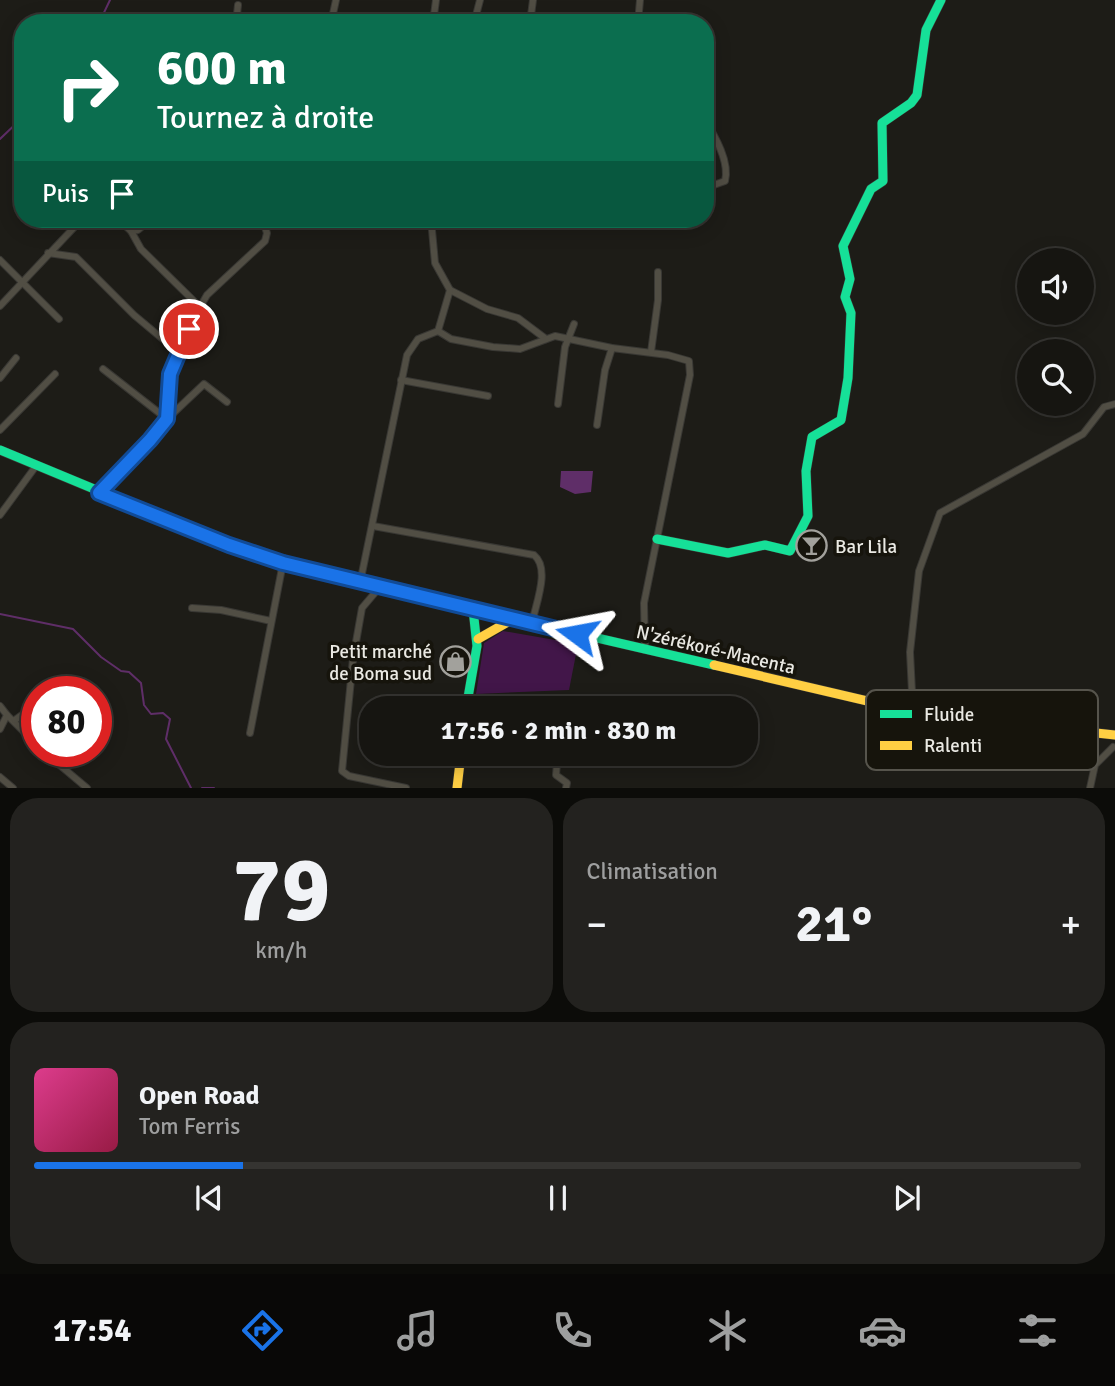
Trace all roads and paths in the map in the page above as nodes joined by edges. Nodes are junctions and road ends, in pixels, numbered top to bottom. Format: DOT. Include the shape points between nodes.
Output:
graph roads {
  1 [pos="940,0"];
  2 [pos="238,5"];
  3 [pos="237,14"];
  4 [pos="714,137"];
  5 [pos="714,185"];
  6 [pos="73,228"];
  7 [pos="128,228"];
  8 [pos="140,228"];
  9 [pos="265,228"];
  10 [pos="432,228"];
  11 [pos="131,231"];
  12 [pos="48,253"];
  13 [pos="0,260"];
  14 [pos="658,272"];
  15 [pos="23,283"];
  16 [pos="450,290"];
  17 [pos="0,306"];
  18 [pos="200,307"];
  19 [pos="59,319"];
  20 [pos="574,324"];
  21 [pos="438,331"];
  22 [pos="570,339"];
  23 [pos="546,340"];
  24 [pos="612,348"];
  25 [pos="177,351"];
  26 [pos="651,352"];
  27 [pos="16,358"];
  28 [pos="103,369"];
  29 [pos="55,374"];
  30 [pos="0,378"];
  31 [pos="401,380"];
  32 [pos="488,396"];
  33 [pos="227,402"];
  34 [pos="558,404"];
  35 [pos="1115,404"];
  36 [pos="167,419"];
  37 [pos="597,425"];
  38 [pos="0,430"];
  39 [pos="0,450"];
  40 [pos="36,466"];
  41 [pos="99,493"];
  42 [pos="0,515"];
  43 [pos="373,526"];
  44 [pos="657,539"];
  45 [pos="283,563"];
  46 [pos="360,583"];
  47 [pos="380,587"];
  48 [pos="192,608"];
  49 [pos="473,609"];
  50 [pos="513,619"];
  51 [pos="271,621"];
  52 [pos="532,624"];
  53 [pos="478,639"];
  54 [pos="645,650"];
  55 [pos="912,690"];
  56 [pos="468,696"];
  57 [pos="866,701"];
  58 [pos="0,706"];
  59 [pos="7,715"];
  60 [pos="21,716"];
  61 [pos="15,720"];
  62 [pos="21,727"];
  63 [pos="0,729"];
  64 [pos="250,733"];
  65 [pos="1111,735"];
  66 [pos="1114,748"];
  67 [pos="1098,762"];
  68 [pos="460,766"];
  69 [pos="557,766"];
  70 [pos="62,767"];
  71 [pos="1094,770"];
  72 [pos="0,777"];
  73 [pos="13,788"];
  74 [pos="87,788"];
  75 [pos="406,788"];
  76 [pos="457,788"];
  77 [pos="566,788"];
  78 [pos="1090,788"];
  1 -- 44 [label="main road" via="926,29 919,90 913,102 883,123 883,181 871,189 843,246 850,279 845,297 851,313 848,378 841,420 812,437 806,471 808,516 802,529 790,551 765,545 727,553"];
  2 -- 3 [label="street"];
  4 -- 5 [label="street" via="727,175 725,181"];
  6 -- 12 [label="street"];
  7 -- 11 [label="street"];
  8 -- 11 [label="street"];
  9 -- 18 [label="street" via="265,241"];
  10 -- 16 [label="street" via="435,263"];
  11 -- 18 [label="street" via="141,249"];
  12 -- 15 [label="street"];
  12 -- 25 [label="street" via="76,257"];
  13 -- 15 [label="street"];
  14 -- 26 [label="street"];
  15 -- 17 [label="street"];
  15 -- 19 [label="street"];
  16 -- 21 [label="street"];
  16 -- 23 [label="street" via="518,318"];
  18 -- 25 [label="street"];
  20 -- 22 [label="street"];
  21 -- 23 [label="street" via="451,339 493,347 520,349"];
  21 -- 31 [label="street" via="418,339 407,355"];
  22 -- 23 [label="street" via="555,336"];
  22 -- 24 [label="street"];
  22 -- 34 [label="street"];
  24 -- 26 [label="street"];
  24 -- 37 [label="street"];
  25 -- 36 [label="street" via="170,374"];
  26 -- 44 [label="street" via="689,361 690,376"];
  27 -- 30 [label="street"];
  28 -- 36 [label="street"];
  29 -- 38 [label="street"];
  31 -- 32 [label="street"];
  31 -- 43 [label="street"];
  33 -- 36 [label="street" via="204,384"];
  35 -- 55 [label="street" via="1104,407 1083,434 940,513 919,571 910,652"];
  36 -- 41 [label="street"];
  39 -- 40 [label="main road, N'zérékoré-Macenta"];
  40 -- 41 [label="main road, N'zérékoré-Macenta"];
  40 -- 42 [label="street"];
  41 -- 45 [label="main road, N'zérékoré-Macenta"];
  43 -- 46 [label="street"];
  43 -- 52 [label="street" via="534,555 542,569"];
  44 -- 54 [label="street" via="644,603"];
  45 -- 46 [label="main road, N'zérékoré-Macenta"];
  45 -- 51 [label="street"];
  46 -- 47 [label="main road, N'zérékoré-Macenta"];
  47 -- 49 [label="main road, N'zérékoré-Macenta"];
  47 -- 75 [label="street" via="362,608 342,771"];
  48 -- 51 [label="street"];
  49 -- 50 [label="main road, N'zérékoré-Macenta"];
  49 -- 53 [label="main road"];
  50 -- 52 [label="main road, N'zérékoré-Macenta"];
  50 -- 53 [label="main road"];
  51 -- 64 [label="street"];
  52 -- 54 [label="main road, N'zérékoré-Macenta"];
  53 -- 56 [label="main road"];
  54 -- 57 [label="main road, N'zérékoré-Macenta"];
  58 -- 59 [label="street"];
  59 -- 61 [label="street"];
  59 -- 63 [label="street"];
  60 -- 61 [label="street"];
  61 -- 62 [label="street"];
  65 -- 66 [label="street"];
  66 -- 67 [label="street"];
  68 -- 76 [label="main road"];
  69 -- 77 [label="street" via="556,775 567,783"];
  70 -- 74 [label="street"];
  71 -- 78 [label="street"];
  72 -- 73 [label="street"];
}
